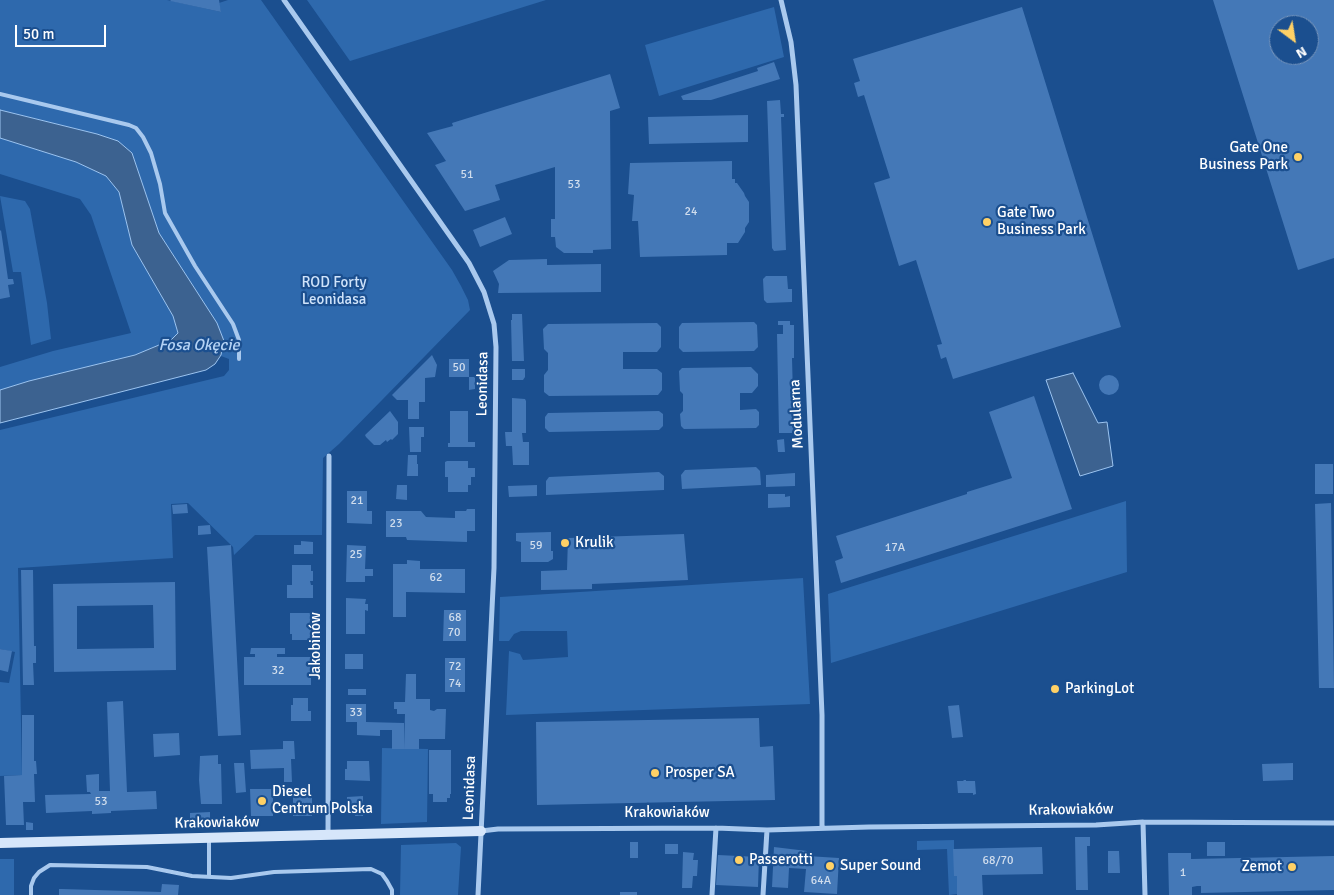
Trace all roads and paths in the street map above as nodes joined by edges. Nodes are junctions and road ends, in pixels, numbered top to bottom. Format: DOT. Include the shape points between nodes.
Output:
graph roads {
  1 [pos="284,0"];
  2 [pos="781,0"];
  3 [pos="0,94"];
  4 [pos="239,359"];
  5 [pos="329,456"];
  6 [pos="1143,822"];
  7 [pos="1334,823"];
  8 [pos="822,827"];
  9 [pos="716,828"];
  10 [pos="767,830"];
  11 [pos="481,831"];
  12 [pos="328,836"];
  13 [pos="209,839"];
  14 [pos="0,843"];
  15 [pos="209,877"];
  16 [pos="31,895"];
  17 [pos="392,895"];
  18 [pos="478,895"];
  19 [pos="712,895"];
  20 [pos="764,895"];
  21 [pos="1145,895"];
  1 -- 11 [label="street, Leonidasa" via="453,238 474,271 492,313 496,346 494,551"];
  2 -- 8 [label="street, Modularna" via="791,42 796,85 822,715"];
  3 -- 4 [label="lane" via="136,128 152,152 165,213 233,324 239,340"];
  5 -- 12 [label="street, Jakobinów"];
  6 -- 7 [label="street, Krakowiaków"];
  6 -- 8 [label="street, Krakowiaków"];
  6 -- 21 [label="street"];
  8 -- 10 [label="street, Krakowiaków"];
  9 -- 10 [label="street, Krakowiaków"];
  9 -- 11 [label="street, Krakowiaków"];
  9 -- 19 [label="street"];
  10 -- 20 [label="street"];
  11 -- 12 [label="street, Krakowiaków"];
  11 -- 18 [label="street, Leonidasa"];
  12 -- 13 [label="street, Krakowiaków"];
  13 -- 14 [label="street, Krakowiaków"];
  13 -- 15 [label="lane"];
  15 -- 16 [label="lane" via="148,867 50,865 34,878"];
  15 -- 17 [label="lane" via="371,869 388,881"];
}
